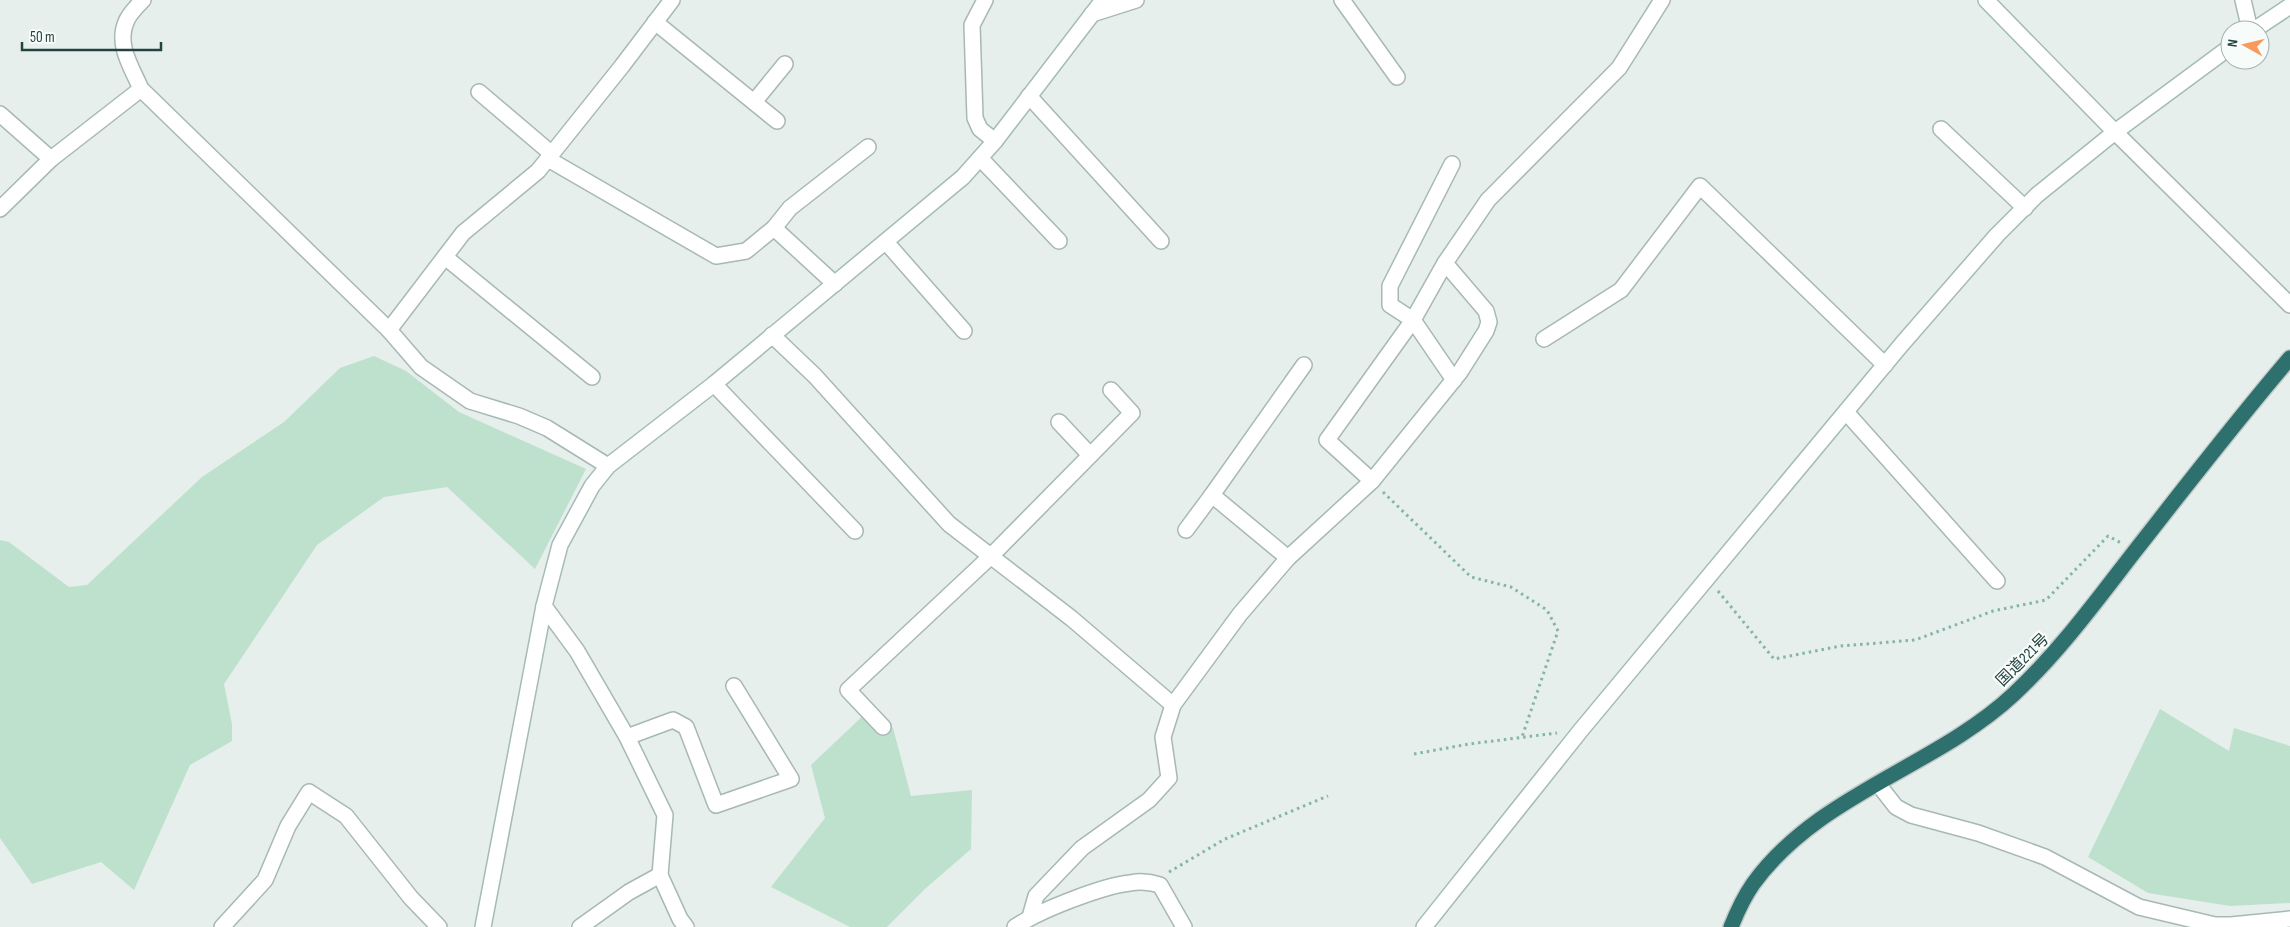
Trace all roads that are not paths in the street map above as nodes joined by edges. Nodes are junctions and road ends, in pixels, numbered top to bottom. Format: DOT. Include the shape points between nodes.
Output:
graph roads {
  1 [pos="143,0"];
  2 [pos="672,0"];
  3 [pos="985,0"];
  4 [pos="1103,0"];
  5 [pos="1136,0"];
  6 [pos="1342,0"];
  7 [pos="1662,0"];
  8 [pos="1986,0"];
  9 [pos="2243,0"];
  10 [pos="2290,6"];
  11 [pos="1092,14"];
  12 [pos="2248,20"];
  13 [pos="2269,20"];
  14 [pos="655,22"];
  15 [pos="2220,54"];
  16 [pos="785,64"];
  17 [pos="1397,77"];
  18 [pos="141,89"];
  19 [pos="479,92"];
  20 [pos="1029,96"];
  21 [pos="754,102"];
  22 [pos="0,114"];
  23 [pos="777,121"];
  24 [pos="1940,130"];
  25 [pos="2115,132"];
  26 [pos="995,141"];
  27 [pos="868,147"];
  28 [pos="550,157"];
  29 [pos="980,158"];
  30 [pos="51,159"];
  31 [pos="1452,164"];
  32 [pos="2025,208"];
  33 [pos="0,209"];
  34 [pos="774,228"];
  35 [pos="1059,241"];
  36 [pos="1161,241"];
  37 [pos="886,242"];
  38 [pos="444,257"];
  39 [pos="1445,263"];
  40 [pos="834,284"];
  41 [pos="2290,305"];
  42 [pos="1413,320"];
  43 [pos="389,330"];
  44 [pos="964,331"];
  45 [pos="772,335"];
  46 [pos="1544,339"];
  47 [pos="2290,358"];
  48 [pos="1304,365"];
  49 [pos="1885,365"];
  50 [pos="592,377"];
  51 [pos="1454,380"];
  52 [pos="714,384"];
  53 [pos="1111,390"];
  54 [pos="1846,412"];
  55 [pos="1059,422"];
  56 [pos="1090,455"];
  57 [pos="608,466"];
  58 [pos="1372,481"];
  59 [pos="1212,495"];
  60 [pos="1186,530"];
  61 [pos="855,531"];
  62 [pos="990,557"];
  63 [pos="1288,558"];
  64 [pos="1997,581"];
  65 [pos="544,606"];
  66 [pos="734,686"];
  67 [pos="1173,705"];
  68 [pos="883,727"];
  69 [pos="627,737"];
  70 [pos="1878,784"];
  71 [pos="660,875"];
  72 [pos="1030,917"];
  73 [pos="2290,920"];
  74 [pos="2218,926"];
  75 [pos="222,927"];
  76 [pos="439,927"];
  77 [pos="483,927"];
  78 [pos="580,927"];
  79 [pos="686,927"];
  80 [pos="1015,927"];
  81 [pos="1184,927"];
  82 [pos="1424,927"];
  83 [pos="1731,927"];
  1 -- 18 [label="street" via="126,20 122,35 124,52"];
  2 -- 14 [label="street"];
  3 -- 26 [label="street" via="972,25 975,118 980,129"];
  4 -- 11 [label="street"];
  5 -- 11 [label="street"];
  6 -- 17 [label="street"];
  7 -- 39 [label="street" via="1619,68 1488,200"];
  8 -- 25 [label="street"];
  9 -- 12 [label="street"];
  10 -- 13 [label="street"];
  11 -- 20 [label="street"];
  14 -- 21 [label="street"];
  14 -- 28 [label="street"];
  15 -- 25 [label="street"];
  16 -- 21 [label="street"];
  18 -- 30 [label="street"];
  18 -- 43 [label="street"];
  19 -- 28 [label="street"];
  20 -- 26 [label="street"];
  20 -- 36 [label="street"];
  21 -- 23 [label="street"];
  22 -- 30 [label="street"];
  24 -- 32 [label="street"];
  25 -- 32 [label="street"];
  25 -- 41 [label="street"];
  26 -- 29 [label="street"];
  27 -- 34 [label="street" via="790,208"];
  28 -- 34 [label="street" via="716,256 746,251"];
  28 -- 38 [label="street" via="538,171 463,233"];
  29 -- 35 [label="street"];
  29 -- 37 [label="street" via="963,177"];
  30 -- 33 [label="street"];
  31 -- 42 [label="street" via="1390,286 1390,305"];
  32 -- 49 [label="street" via="1996,235"];
  34 -- 40 [label="street"];
  37 -- 40 [label="street"];
  37 -- 44 [label="street"];
  38 -- 43 [label="street"];
  38 -- 50 [label="street"];
  39 -- 42 [label="street"];
  39 -- 51 [label="street" via="1486,311 1489,322"];
  40 -- 45 [label="street"];
  42 -- 51 [label="street"];
  42 -- 58 [label="street" via="1327,440"];
  43 -- 57 [label="street" via="421,367 470,400 547,428"];
  45 -- 52 [label="street"];
  45 -- 62 [label="street" via="814,376 949,524"];
  46 -- 49 [label="street" via="1621,290 1700,186"];
  47 -- 70 [label="highway, 国道221号" via="2242,414 2061,645 2014,694 1968,730"];
  48 -- 59 [label="street"];
  49 -- 54 [label="street"];
  51 -- 58 [label="street"];
  52 -- 57 [label="street"];
  52 -- 61 [label="street"];
  53 -- 56 [label="street" via="1132,412"];
  54 -- 64 [label="street"];
  54 -- 82 [label="street" via="1581,730"];
  55 -- 56 [label="street"];
  56 -- 62 [label="street"];
  57 -- 65 [label="street" via="592,486 560,544"];
  58 -- 63 [label="street"];
  59 -- 60 [label="street"];
  59 -- 63 [label="street"];
  62 -- 67 [label="street" via="1071,618"];
  62 -- 68 [label="street" via="848,690"];
  63 -- 67 [label="street" via="1240,614"];
  65 -- 69 [label="street" via="577,651"];
  65 -- 77 [label="street"];
  66 -- 69 [label="street" via="791,780 716,805 686,727 673,720"];
  67 -- 72 [label="street" via="1163,737 1169,778 1149,800 1082,848 1036,896"];
  69 -- 71 [label="street" via="664,815"];
  70 -- 74 [label="street" via="1896,807 1911,815 1978,833 2045,857 2139,908"];
  70 -- 83 [label="highway, 国道221号" via="1829,814 1789,844 1753,885"];
  71 -- 78 [label="street"];
  71 -- 79 [label="street"];
  72 -- 80 [label="street"];
  72 -- 81 [label="street" via="1107,888 1130,882 1152,882 1160,885 1166,893"];
  73 -- 74 [label="street"];
  75 -- 76 [label="street" via="265,880 288,826 309,792 346,816 411,898"];
}
